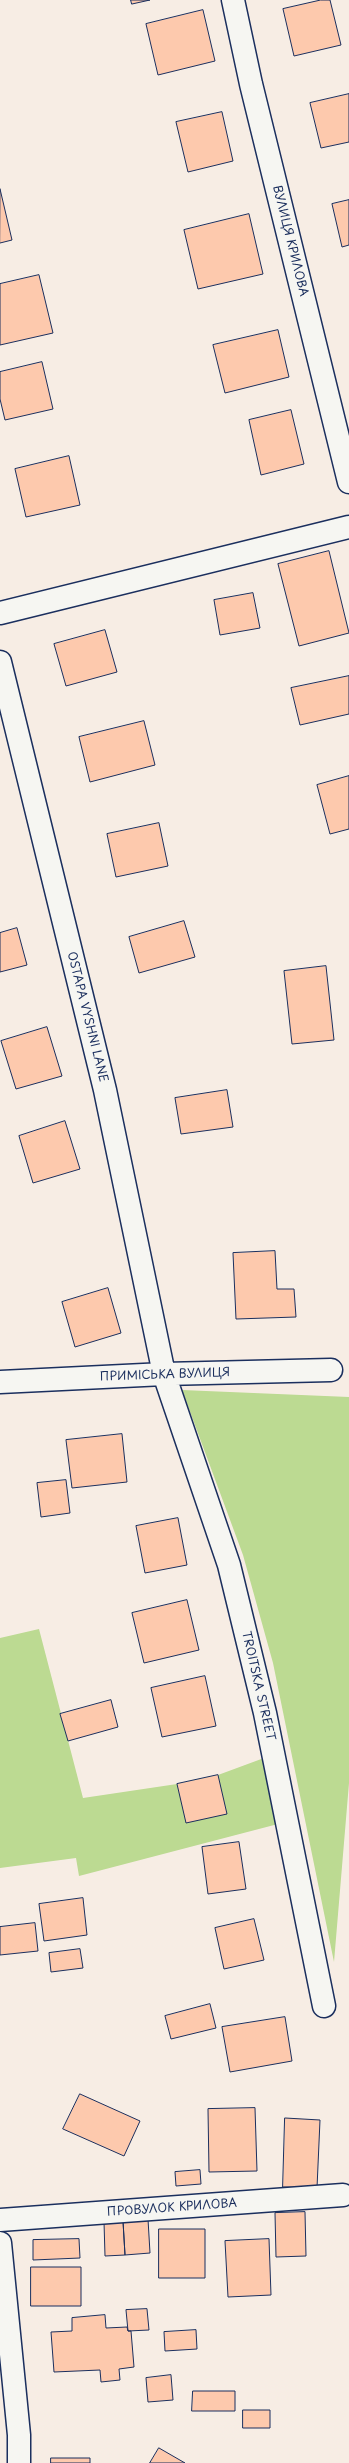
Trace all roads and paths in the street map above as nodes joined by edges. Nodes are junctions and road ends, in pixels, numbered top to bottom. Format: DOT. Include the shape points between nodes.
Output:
graph roads {
  1 [pos="233,0"];
  2 [pos="349,482"];
  3 [pos="349,527"];
  4 [pos="0,613"];
  5 [pos="0,662"];
  6 [pos="331,1370"];
  7 [pos="164,1374"];
  8 [pos="0,1382"];
  9 [pos="324,2006"];
  10 [pos="343,2195"];
  11 [pos="0,2220"];
  12 [pos="0,2243"];
  13 [pos="19,2463"];
  1 -- 2 [label="street, ВУЛИЦЯ КРИЛОВА" via="251,84"];
  3 -- 4 [label="street"];
  5 -- 7 [label="street, OSTAPA VYSHNI LANE" via="105,1090"];
  6 -- 7 [label="street, ПРИМІСЬКА ВУЛИЦЯ"];
  7 -- 8 [label="street, ПРИМІСЬКА ВУЛИЦЯ"];
  7 -- 9 [label="street, TROITSKA STREET" via="229,1565 265,1712"];
  10 -- 11 [label="street, ПРОВУЛОК КРИЛОВА"];
  12 -- 13 [label="street" via="19,2435"];
}
